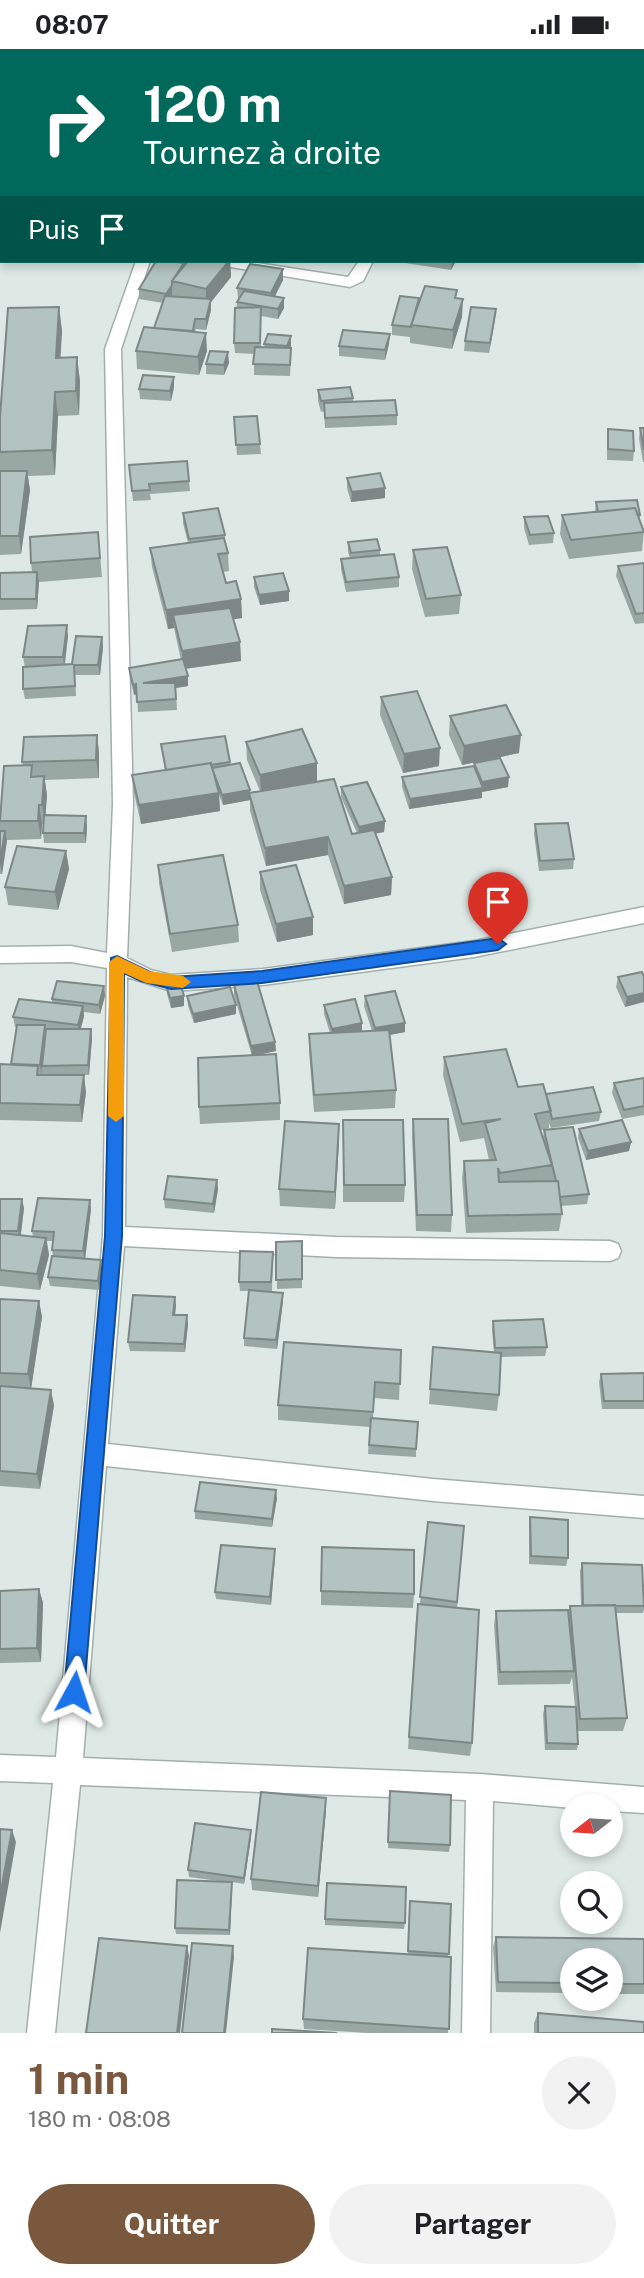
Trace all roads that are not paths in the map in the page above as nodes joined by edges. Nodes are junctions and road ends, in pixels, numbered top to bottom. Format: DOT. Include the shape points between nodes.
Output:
graph roads {
  1 [pos="142,263"];
  2 [pos="231,263"];
  3 [pos="365,263"];
  4 [pos="644,915"];
  5 [pos="0,955"];
  6 [pos="117,962"];
  7 [pos="114,1236"];
  8 [pos="610,1251"];
  9 [pos="93,1453"];
  10 [pos="644,1507"];
  11 [pos="0,1768"];
  12 [pos="68,1772"];
  13 [pos="480,1787"];
  14 [pos="644,1800"];
  15 [pos="41,2033"];
  16 [pos="476,2033"];
  1 -- 6 [label="street" via="113,349 123,804"];
  2 -- 3 [label="street" via="350,282 358,278"];
  4 -- 6 [label="street" via="474,949 262,977 171,983"];
  5 -- 6 [label="street" via="71,954"];
  6 -- 7 [label="street"];
  7 -- 8 [label="street" via="336,1247"];
  7 -- 9 [label="street"];
  9 -- 10 [label="street" via="433,1490"];
  9 -- 12 [label="street"];
  11 -- 12 [label="street"];
  12 -- 13 [label="street"];
  12 -- 15 [label="street"];
  13 -- 14 [label="street"];
  13 -- 16 [label="street"];
}
